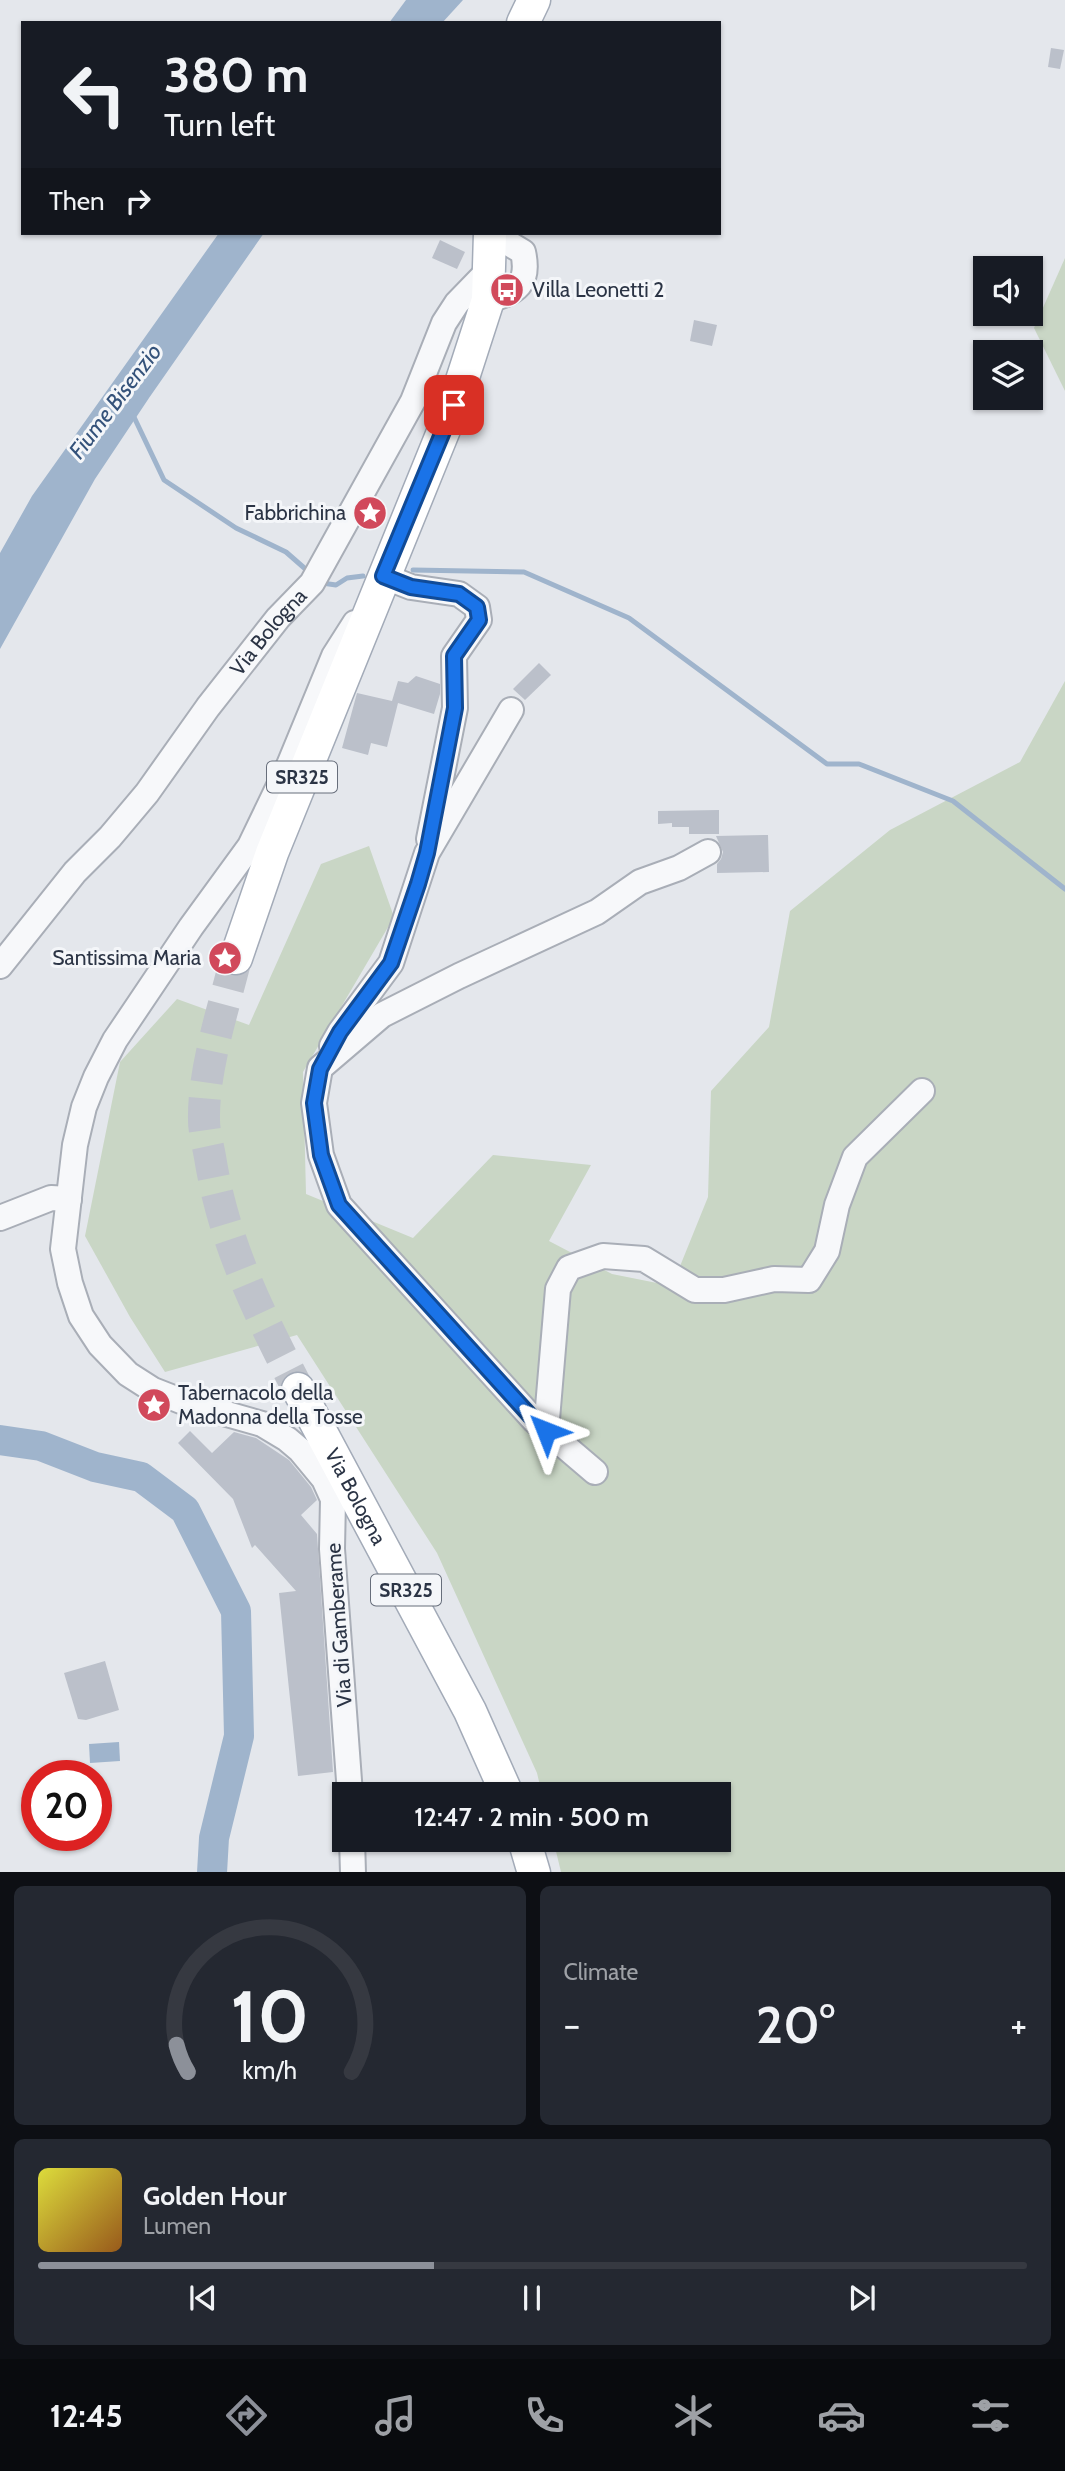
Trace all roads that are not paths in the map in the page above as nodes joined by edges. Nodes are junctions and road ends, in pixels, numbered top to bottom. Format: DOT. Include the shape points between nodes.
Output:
graph roads {
  1 [pos="534,0"];
  2 [pos="524,21"];
  3 [pos="490,235"];
  4 [pos="488,285"];
  5 [pos="379,587"];
  6 [pos="512,710"];
  7 [pos="709,852"];
  8 [pos="427,853"];
  9 [pos="236,958"];
  10 [pos="0,966"];
  11 [pos="320,1069"];
  12 [pos="922,1091"];
  13 [pos="69,1199"];
  14 [pos="0,1218"];
  15 [pos="298,1389"];
  16 [pos="546,1431"];
  17 [pos="312,1463"];
  18 [pos="595,1472"];
  19 [pos="349,1782"];
  20 [pos="503,1782"];
  21 [pos="352,1852"];
  22 [pos="528,1852"];
  23 [pos="353,1872"];
  24 [pos="534,1872"];
  1 -- 2 [label="main road"];
  3 -- 4 [label="main road, Via Bologna / SR325"];
  4 -- 5 [label="main road, Via Bologna / SR325" via="454,405"];
  4 -- 10 [label="street, Via Bologna" via="457,303 444,323 413,401 312,583 278,618 147,793 75,872"];
  5 -- 8 [label="street" via="459,594 477,607 479,620 454,656 455,708"];
  5 -- 9 [label="main road, Via Bologna / SR325" via="272,853"];
  5 -- 13 [label="street, Via Bologna" via="334,656 250,846 128,1020 96,1077 75,1145"];
  6 -- 8 [label="street"];
  7 -- 11 [label="street" via="640,882 597,912 382,1015"];
  8 -- 11 [label="street" via="391,963 340,1032"];
  11 -- 16 [label="street" via="314,1103 321,1155 339,1205"];
  12 -- 16 [label="street" via="855,1157 837,1205 827,1251 809,1280 774,1279 724,1290 695,1290 644,1259 603,1256 569,1268 558,1289"];
  13 -- 14 [label="street" via="51,1198"];
  13 -- 17 [label="street, Via Bologna" via="63,1249 70,1283 81,1315 100,1345 128,1374 153,1390 262,1424 287,1439"];
  15 -- 20 [label="main road, Via Bologna / SR325" via="470,1711"];
  16 -- 18 [label="street"];
  17 -- 19 [label="street, Via di Gamberame" via="333,1499 332,1549"];
  21 -- 23 [label="street"];
  22 -- 24 [label="main road"];
}
